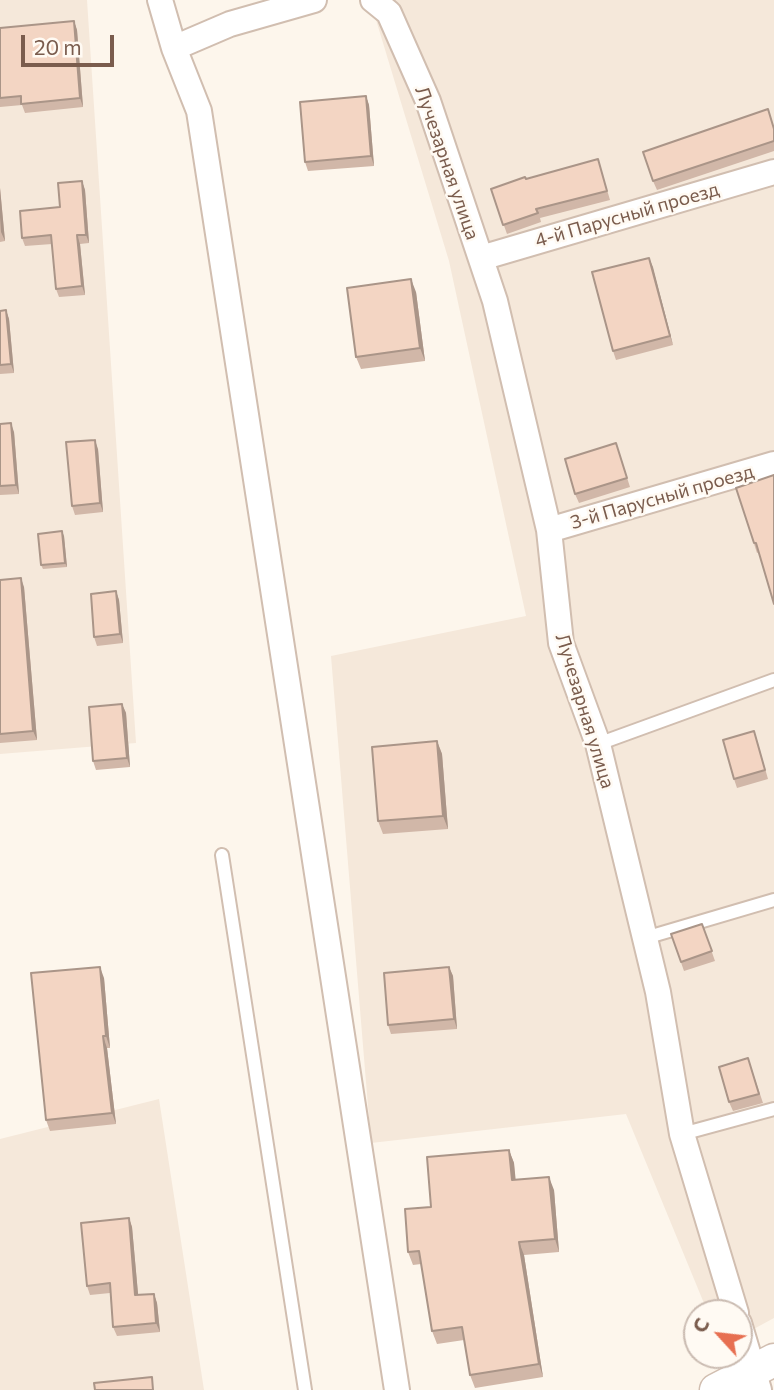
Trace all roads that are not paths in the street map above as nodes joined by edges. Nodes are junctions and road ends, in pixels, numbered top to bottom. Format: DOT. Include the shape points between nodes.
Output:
graph roads {
  1 [pos="160,0"];
  2 [pos="314,0"];
  3 [pos="373,0"];
  4 [pos="174,48"];
  5 [pos="774,172"];
  6 [pos="481,258"];
  7 [pos="774,464"];
  8 [pos="550,530"];
  9 [pos="774,680"];
  10 [pos="598,744"];
  11 [pos="222,855"];
  12 [pos="774,900"];
  13 [pos="645,938"];
  14 [pos="774,1109"];
  15 [pos="682,1134"];
  16 [pos="732,1299"];
  17 [pos="753,1354"];
  18 [pos="762,1374"];
  19 [pos="305,1390"];
  20 [pos="397,1390"];
  21 [pos="716,1390"];
  1 -- 4 [label="street"];
  2 -- 4 [label="street" via="230,23"];
  3 -- 6 [label="street, Лучезарная улица" via="389,13 428,101"];
  4 -- 20 [label="street" via="199,111"];
  5 -- 6 [label="street, 4-й Парусный проезд"];
  6 -- 8 [label="street, Лучезарная улица"];
  7 -- 8 [label="street, 3-й Парусный проезд"];
  8 -- 10 [label="street, Лучезарная улица" via="561,643"];
  9 -- 10 [label="lane"];
  10 -- 13 [label="street, Лучезарная улица"];
  11 -- 19 [label="lane"];
  12 -- 13 [label="lane"];
  13 -- 15 [label="street, Лучезарная улица"];
  14 -- 15 [label="lane"];
  15 -- 16 [label="street, Лучезарная улица"];
  17 -- 18 [label="street"];
  18 -- 21 [label="street"];
}
